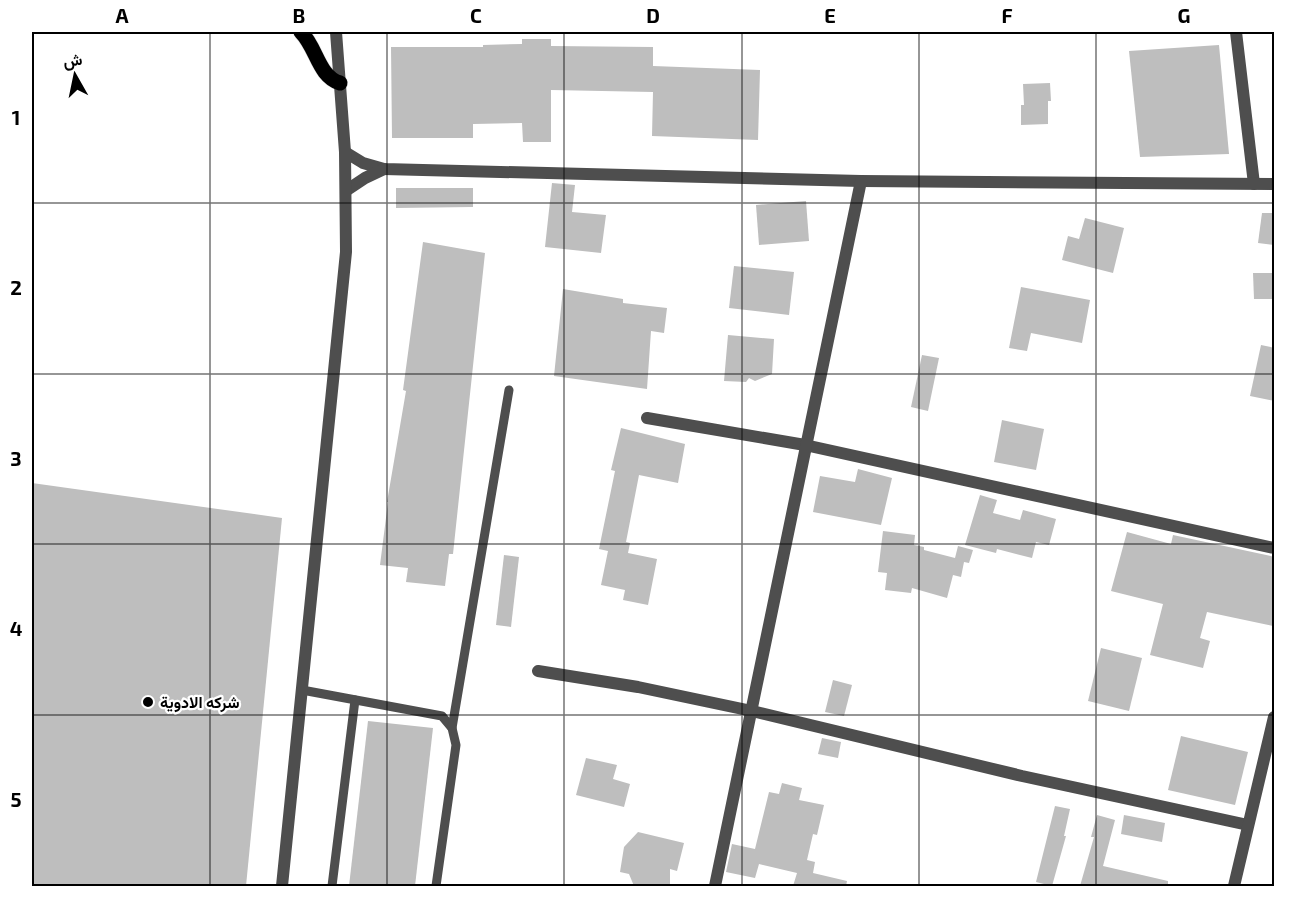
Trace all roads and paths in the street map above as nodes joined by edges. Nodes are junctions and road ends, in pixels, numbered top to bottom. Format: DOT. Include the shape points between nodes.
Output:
graph roads {
  1 [pos="301,32"];
  2 [pos="336,32"];
  3 [pos="1236,32"];
  4 [pos="340,83"];
  5 [pos="345,152"];
  6 [pos="384,169"];
  7 [pos="861,181"];
  8 [pos="1254,184"];
  9 [pos="1275,184"];
  10 [pos="347,190"];
  11 [pos="509,390"];
  12 [pos="647,418"];
  13 [pos="805,445"];
  14 [pos="1275,548"];
  15 [pos="538,671"];
  16 [pos="302,690"];
  17 [pos="355,700"];
  18 [pos="752,711"];
  19 [pos="1275,717"];
  20 [pos="452,728"];
  21 [pos="1248,825"];
  22 [pos="282,886"];
  23 [pos="332,886"];
  24 [pos="436,886"];
  25 [pos="714,886"];
  26 [pos="1234,886"];
  1 -- 4 [label="main road" via="327,76"];
  2 -- 4 [label="street"];
  3 -- 8 [label="street"];
  4 -- 5 [label="street"];
  5 -- 6 [label="street"];
  5 -- 10 [label="street"];
  6 -- 7 [label="street"];
  6 -- 10 [label="street"];
  7 -- 8 [label="street"];
  7 -- 13 [label="street"];
  8 -- 9 [label="street"];
  10 -- 16 [label="street" via="343,289"];
  11 -- 20 [label="lane"];
  12 -- 13 [label="street"];
  13 -- 14 [label="street"];
  13 -- 18 [label="street"];
  15 -- 18 [label="street"];
  16 -- 17 [label="lane"];
  16 -- 22 [label="street"];
  17 -- 20 [label="lane" via="442,716"];
  17 -- 23 [label="lane"];
  18 -- 21 [label="street"];
  18 -- 25 [label="street"];
  19 -- 21 [label="street"];
  20 -- 24 [label="lane" via="456,745"];
  21 -- 26 [label="street"];
}
